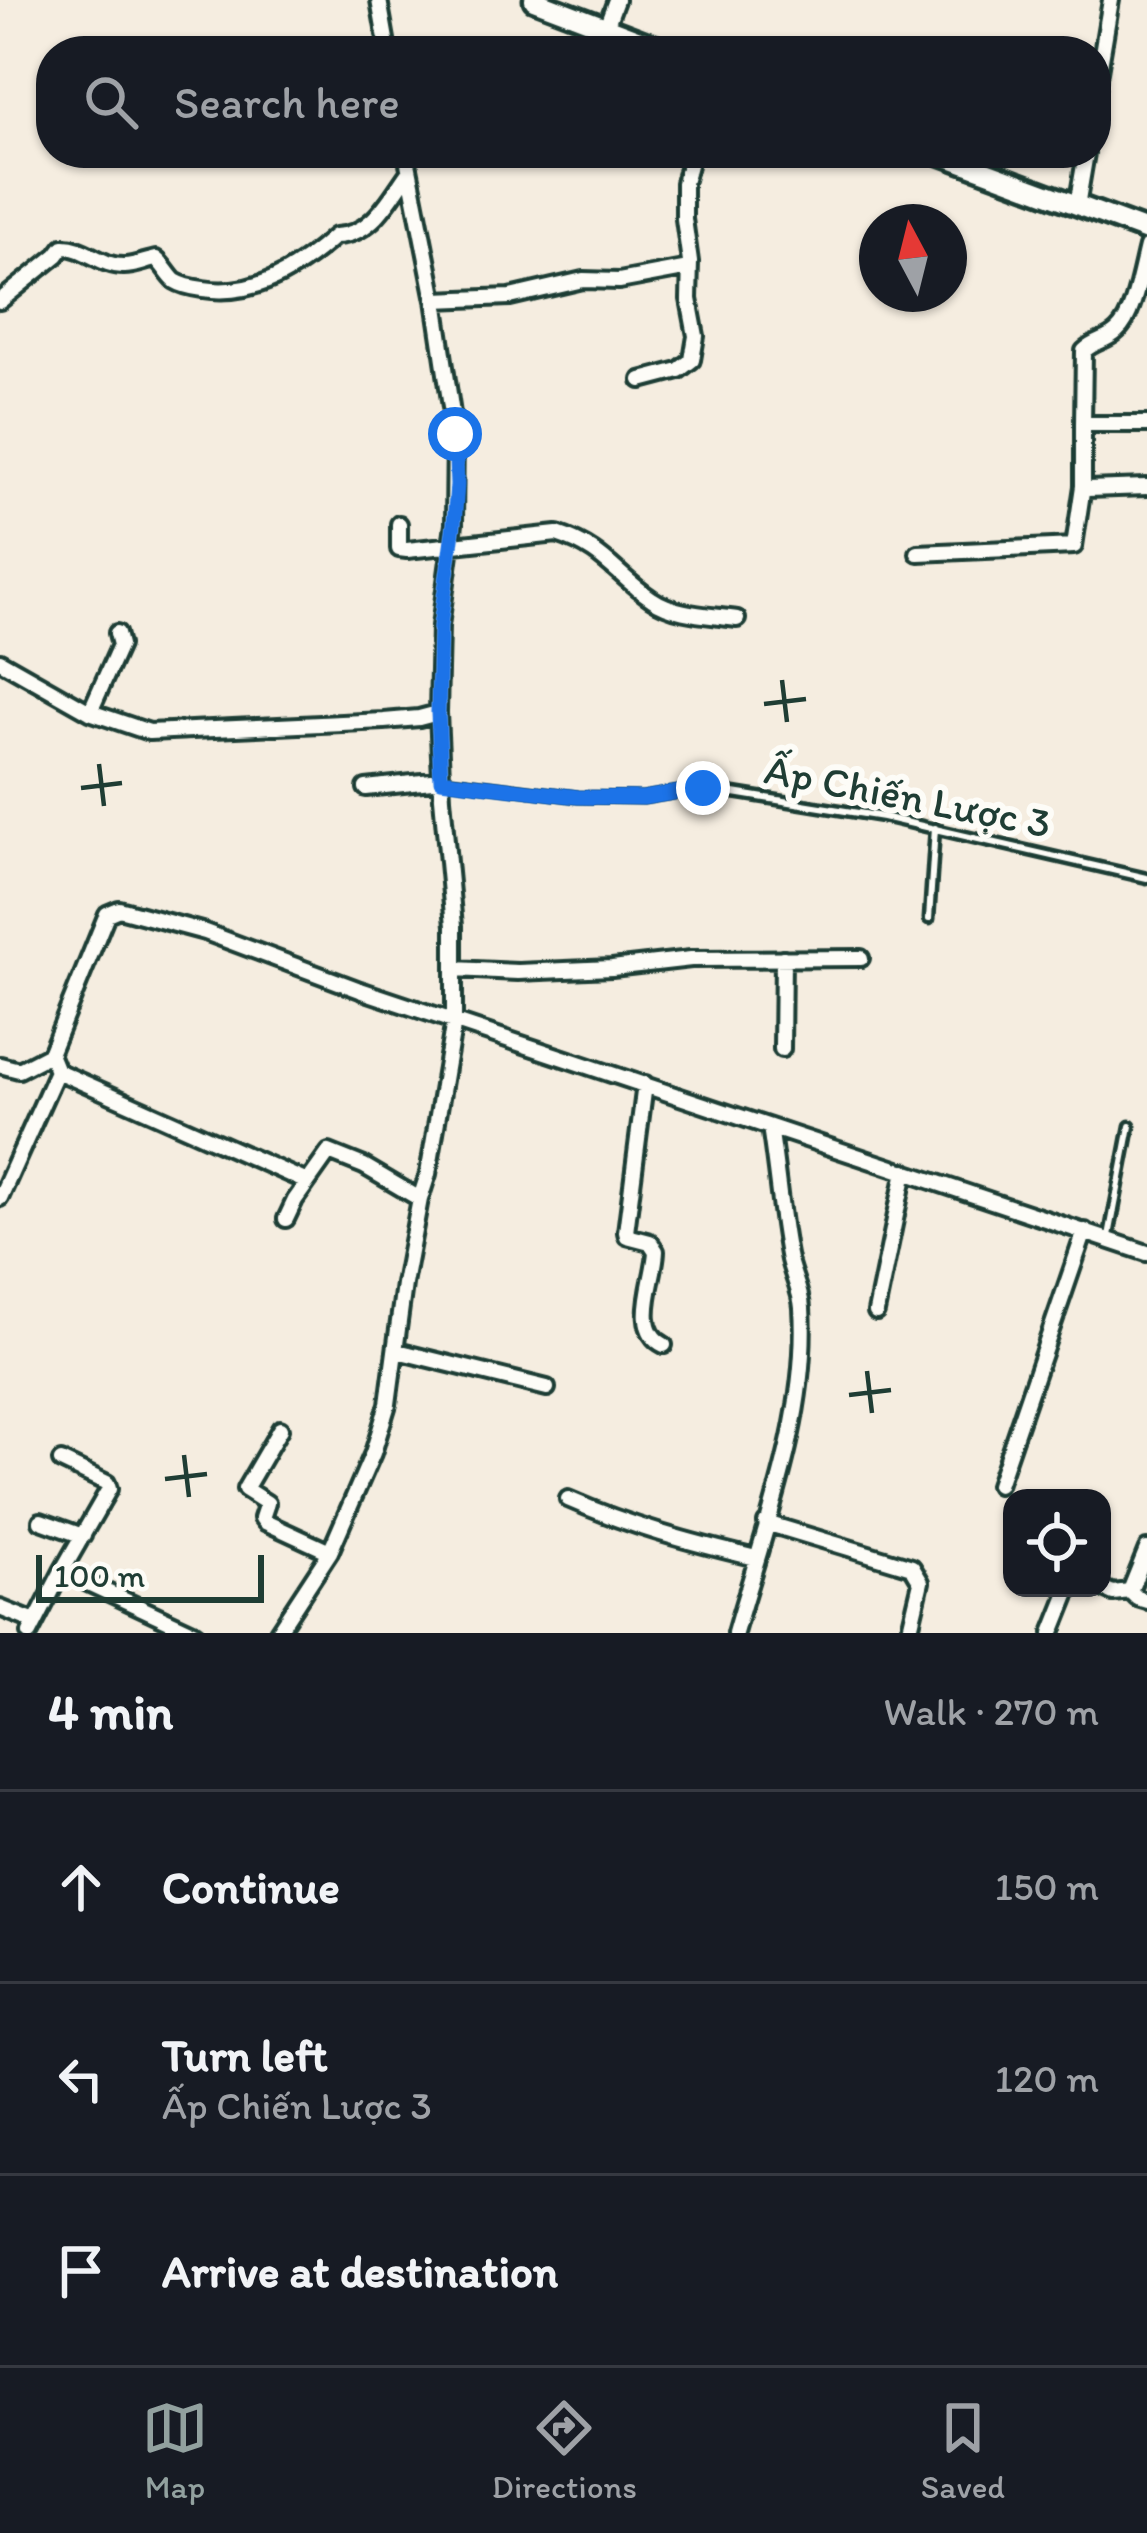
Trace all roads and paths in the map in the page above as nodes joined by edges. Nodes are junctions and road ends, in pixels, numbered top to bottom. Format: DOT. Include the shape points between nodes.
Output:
graph roads {
  1 [pos="379,0"];
  2 [pos="534,0"];
  3 [pos="616,0"];
  4 [pos="1111,0"];
  5 [pos="606,27"];
  6 [pos="385,36"];
  7 [pos="629,36"];
  8 [pos="1105,36"];
  9 [pos="408,168"];
  10 [pos="688,168"];
  11 [pos="977,168"];
  12 [pos="1083,168"];
  13 [pos="409,172"];
  14 [pos="1077,206"];
  15 [pos="1147,231"];
  16 [pos="1147,247"];
  17 [pos="689,268"];
  18 [pos="435,300"];
  19 [pos="0,301"];
  20 [pos="641,380"];
  21 [pos="1083,424"];
  22 [pos="1147,424"];
  23 [pos="1083,486"];
  24 [pos="1147,487"];
  25 [pos="399,524"];
  26 [pos="451,546"];
  27 [pos="918,553"];
  28 [pos="737,619"];
  29 [pos="117,633"];
  30 [pos="0,661"];
  31 [pos="90,712"];
  32 [pos="438,713"];
  33 [pos="441,780"];
  34 [pos="367,788"];
  35 [pos="934,832"];
  36 [pos="1147,878"];
  37 [pos="929,919"];
  38 [pos="783,958"];
  39 [pos="861,958"];
  40 [pos="454,969"];
  41 [pos="454,1021"];
  42 [pos="782,1048"];
  43 [pos="50,1054"];
  44 [pos="0,1065"];
  45 [pos="57,1071"];
  46 [pos="645,1084"];
  47 [pos="1130,1126"];
  48 [pos="770,1127"];
  49 [pos="905,1172"];
  50 [pos="307,1182"];
  51 [pos="0,1198"];
  52 [pos="420,1199"];
  53 [pos="286,1219"];
  54 [pos="1085,1232"];
  55 [pos="1108,1239"];
  56 [pos="1147,1253"];
  57 [pos="876,1312"];
  58 [pos="664,1346"];
  59 [pos="397,1351"];
  60 [pos="547,1388"];
  61 [pos="280,1429"];
  62 [pos="61,1461"];
  63 [pos="998,1485"];
  64 [pos="568,1499"];
  65 [pos="40,1521"];
  66 [pos="766,1522"];
  67 [pos="83,1536"];
  68 [pos="1147,1549"];
  69 [pos="330,1552"];
  70 [pos="756,1558"];
  71 [pos="62,1571"];
  72 [pos="1111,1592"];
  73 [pos="1130,1592"];
  74 [pos="1066,1597"];
  75 [pos="1147,1601"];
  76 [pos="0,1608"];
  77 [pos="33,1627"];
  78 [pos="195,1633"];
  79 [pos="277,1633"];
  80 [pos="735,1633"];
  81 [pos="909,1633"];
  82 [pos="1052,1633"];
  1 -- 6 [label="street"];
  2 -- 5 [label="main road"];
  3 -- 5 [label="street"];
  4 -- 8 [label="street"];
  5 -- 7 [label="main road"];
  9 -- 13 [label="street"];
  10 -- 17 [label="street"];
  11 -- 14 [label="main road"];
  12 -- 14 [label="street"];
  13 -- 18 [label="street"];
  13 -- 19 [label="street" via="358,232 334,236 302,264 238,292 190,287 156,259 122,266 71,245"];
  14 -- 15 [label="main road"];
  16 -- 21 [label="street" via="1121,328 1084,351"];
  17 -- 18 [label="street" via="510,297"];
  17 -- 20 [label="street" via="692,360"];
  18 -- 26 [label="street" via="455,434"];
  21 -- 22 [label="street"];
  21 -- 23 [label="street"];
  23 -- 24 [label="street"];
  23 -- 27 [label="street" via="1074,546"];
  25 -- 26 [label="street" via="399,549"];
  26 -- 28 [label="street" via="557,534 604,556 652,600"];
  26 -- 32 [label="street"];
  29 -- 31 [label="street"];
  30 -- 31 [label="street"];
  31 -- 32 [label="street" via="172,733"];
  32 -- 33 [label="street"];
  33 -- 34 [label="street"];
  33 -- 35 [label="lane, Ấp Chiến Lược 3" via="578,797 703,788"];
  33 -- 40 [label="street"];
  35 -- 36 [label="lane, Ấp Chiến Lược 3"];
  35 -- 37 [label="lane"];
  38 -- 39 [label="street"];
  38 -- 40 [label="street"];
  38 -- 42 [label="street"];
  40 -- 41 [label="street"];
  41 -- 43 [label="street" via="119,909 107,914"];
  41 -- 46 [label="street"];
  41 -- 52 [label="street"];
  43 -- 44 [label="street" via="20,1070"];
  43 -- 45 [label="street"];
  45 -- 50 [label="street"];
  45 -- 51 [label="street"];
  46 -- 48 [label="street"];
  46 -- 58 [label="street" via="626,1232 656,1250 646,1327"];
  47 -- 55 [label="lane"];
  48 -- 49 [label="street"];
  48 -- 66 [label="street" via="803,1323 801,1388"];
  49 -- 54 [label="street"];
  49 -- 57 [label="street"];
  50 -- 52 [label="street" via="334,1152"];
  50 -- 53 [label="street"];
  52 -- 59 [label="street"];
  54 -- 55 [label="street"];
  54 -- 63 [label="street"];
  55 -- 56 [label="street"];
  59 -- 60 [label="street"];
  59 -- 69 [label="street" via="373,1453"];
  61 -- 69 [label="street" via="245,1489 267,1503 265,1522"];
  62 -- 67 [label="street" via="109,1489"];
  64 -- 70 [label="street"];
  65 -- 67 [label="street"];
  66 -- 70 [label="street"];
  66 -- 81 [label="street" via="912,1567 921,1582"];
  67 -- 71 [label="street"];
  68 -- 73 [label="street"];
  69 -- 79 [label="street"];
  70 -- 80 [label="street"];
  71 -- 77 [label="street"];
  71 -- 78 [label="street"];
  72 -- 73 [label="street"];
  73 -- 75 [label="street"];
  74 -- 82 [label="street"];
  76 -- 77 [label="street"];
}
